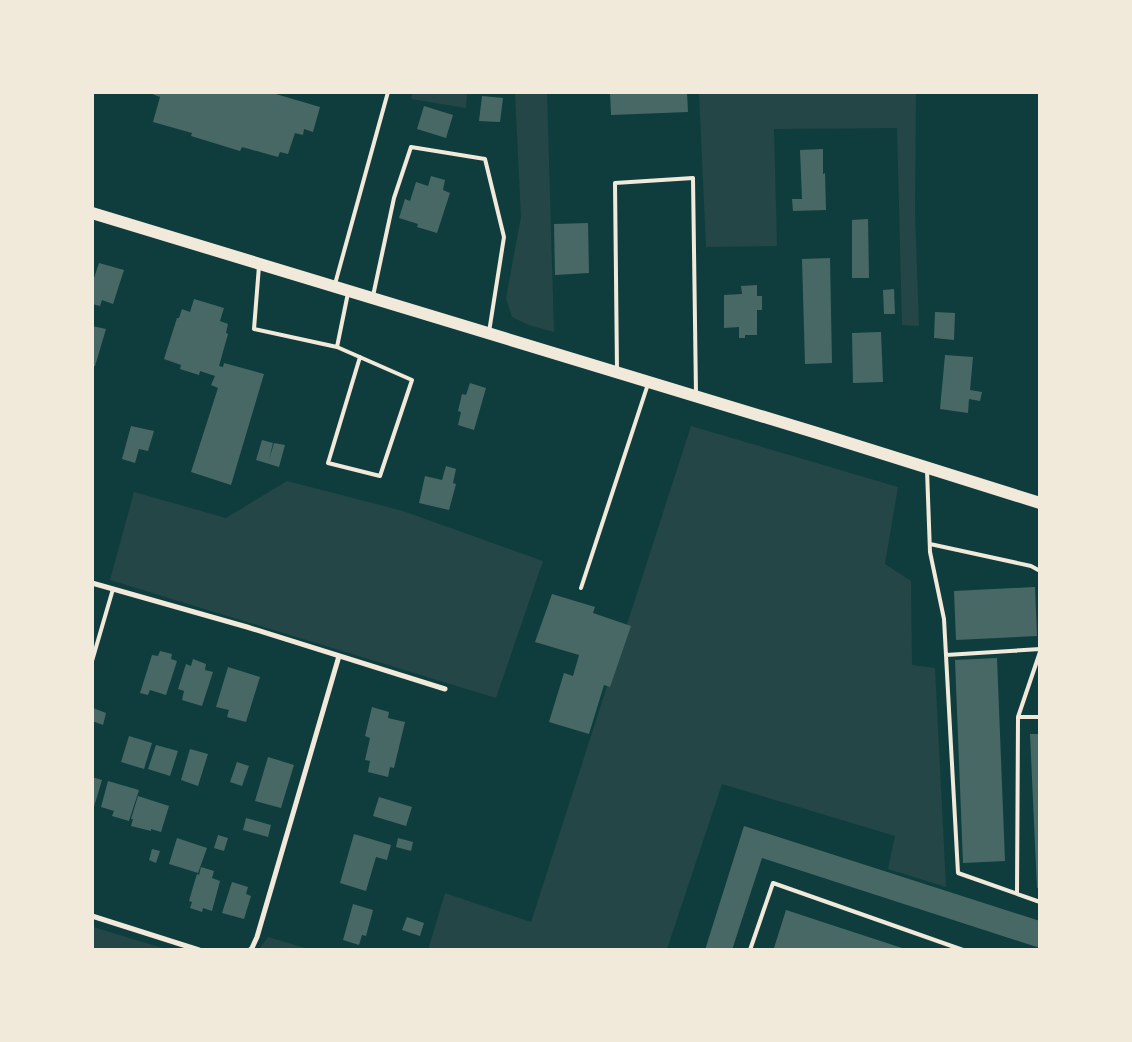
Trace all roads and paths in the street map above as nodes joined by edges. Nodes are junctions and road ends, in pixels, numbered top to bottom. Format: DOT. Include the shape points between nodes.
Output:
graph roads {
  1 [pos="388,92"];
  2 [pos="92,213"];
  3 [pos="259,263"];
  4 [pos="334,286"];
  5 [pos="349,290"];
  6 [pos="373,298"];
  7 [pos="489,333"];
  8 [pos="337,347"];
  9 [pos="360,357"];
  10 [pos="617,372"];
  11 [pos="649,382"];
  12 [pos="696,396"];
  13 [pos="927,468"];
  14 [pos="1040,503"];
  15 [pos="930,544"];
  16 [pos="1040,571"];
  17 [pos="92,583"];
  18 [pos="581,588"];
  19 [pos="113,589"];
  20 [pos="1040,650"];
  21 [pos="946,655"];
  22 [pos="339,656"];
  23 [pos="92,660"];
  24 [pos="445,689"];
  25 [pos="1018,717"];
  26 [pos="1040,717"];
  27 [pos="1017,894"];
  28 [pos="1040,902"];
  29 [pos="92,916"];
  30 [pos="200,950"];
  31 [pos="250,950"];
  32 [pos="750,950"];
  33 [pos="964,950"];
  1 -- 4 [label="lane"];
  2 -- 3 [label="main road"];
  3 -- 4 [label="main road"];
  3 -- 8 [label="lane" via="254,329"];
  4 -- 5 [label="main road"];
  5 -- 6 [label="main road"];
  5 -- 8 [label="lane"];
  6 -- 7 [label="main road"];
  6 -- 7 [label="lane" via="394,198 411,147 485,159 504,237"];
  7 -- 10 [label="main road"];
  8 -- 9 [label="lane"];
  9 -- 9 [label="lane" via="328,463 380,476 412,380"];
  10 -- 11 [label="main road"];
  10 -- 12 [label="lane" via="615,183 693,178"];
  11 -- 12 [label="main road"];
  11 -- 18 [label="lane"];
  12 -- 13 [label="main road"];
  13 -- 14 [label="main road"];
  13 -- 15 [label="lane"];
  15 -- 16 [label="lane" via="1031,566"];
  15 -- 21 [label="lane" via="944,619"];
  17 -- 19 [label="street"];
  19 -- 22 [label="street"];
  19 -- 23 [label="lane"];
  20 -- 21 [label="lane"];
  20 -- 25 [label="lane"];
  21 -- 27 [label="lane" via="958,873"];
  22 -- 24 [label="street"];
  22 -- 31 [label="street" via="260,927"];
  25 -- 26 [label="lane"];
  25 -- 27 [label="lane"];
  27 -- 28 [label="lane"];
  29 -- 30 [label="street"];
  32 -- 33 [label="lane" via="773,884"];
}
